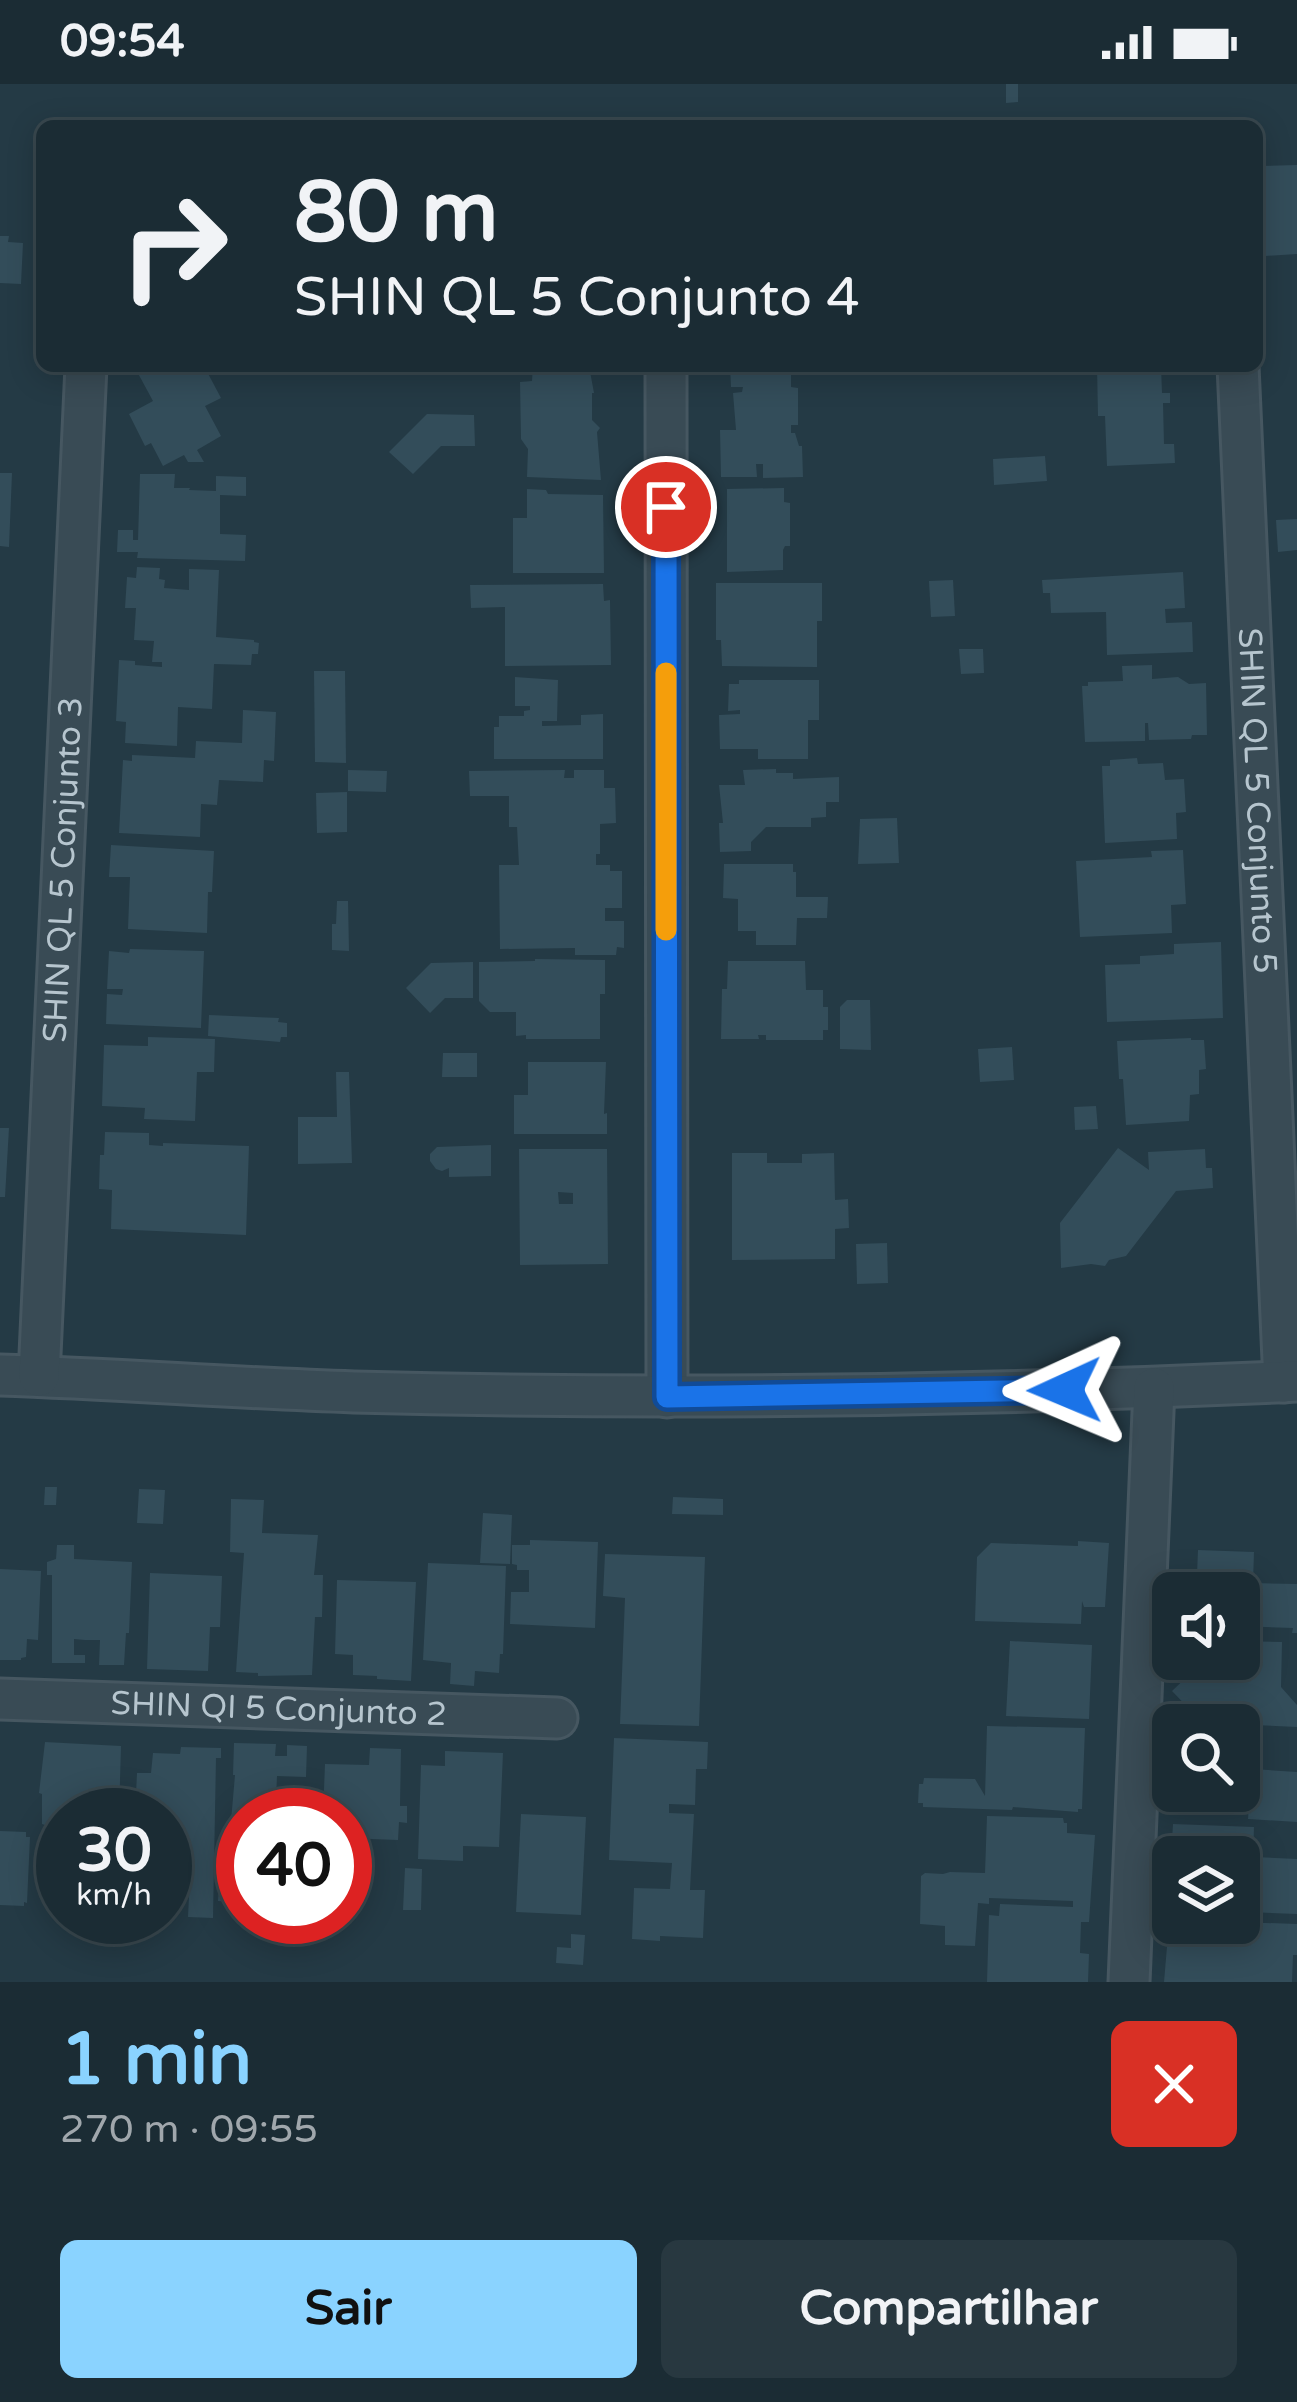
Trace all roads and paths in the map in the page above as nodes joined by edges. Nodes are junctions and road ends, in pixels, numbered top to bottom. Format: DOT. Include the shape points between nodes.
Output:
graph roads {
  1 [pos="86,372"];
  2 [pos="666,372"];
  3 [pos="1238,372"];
  4 [pos="20,1375"];
  5 [pos="1290,1381"];
  6 [pos="1154,1388"];
  7 [pos="667,1397"];
  8 [pos="0,1699"];
  9 [pos="557,1718"];
  10 [pos="1130,1982"];
  1 -- 4 [label="street, SHIN QL 5 Conjunto 3"];
  2 -- 7 [label="street"];
  3 -- 5 [label="street, SHIN QL 5 Conjunto 5"];
  4 -- 7 [label="street"];
  5 -- 6 [label="street"];
  6 -- 7 [label="street"];
  6 -- 10 [label="street"];
  8 -- 9 [label="street, SHIN QI 5 Conjunto 2"];
}
